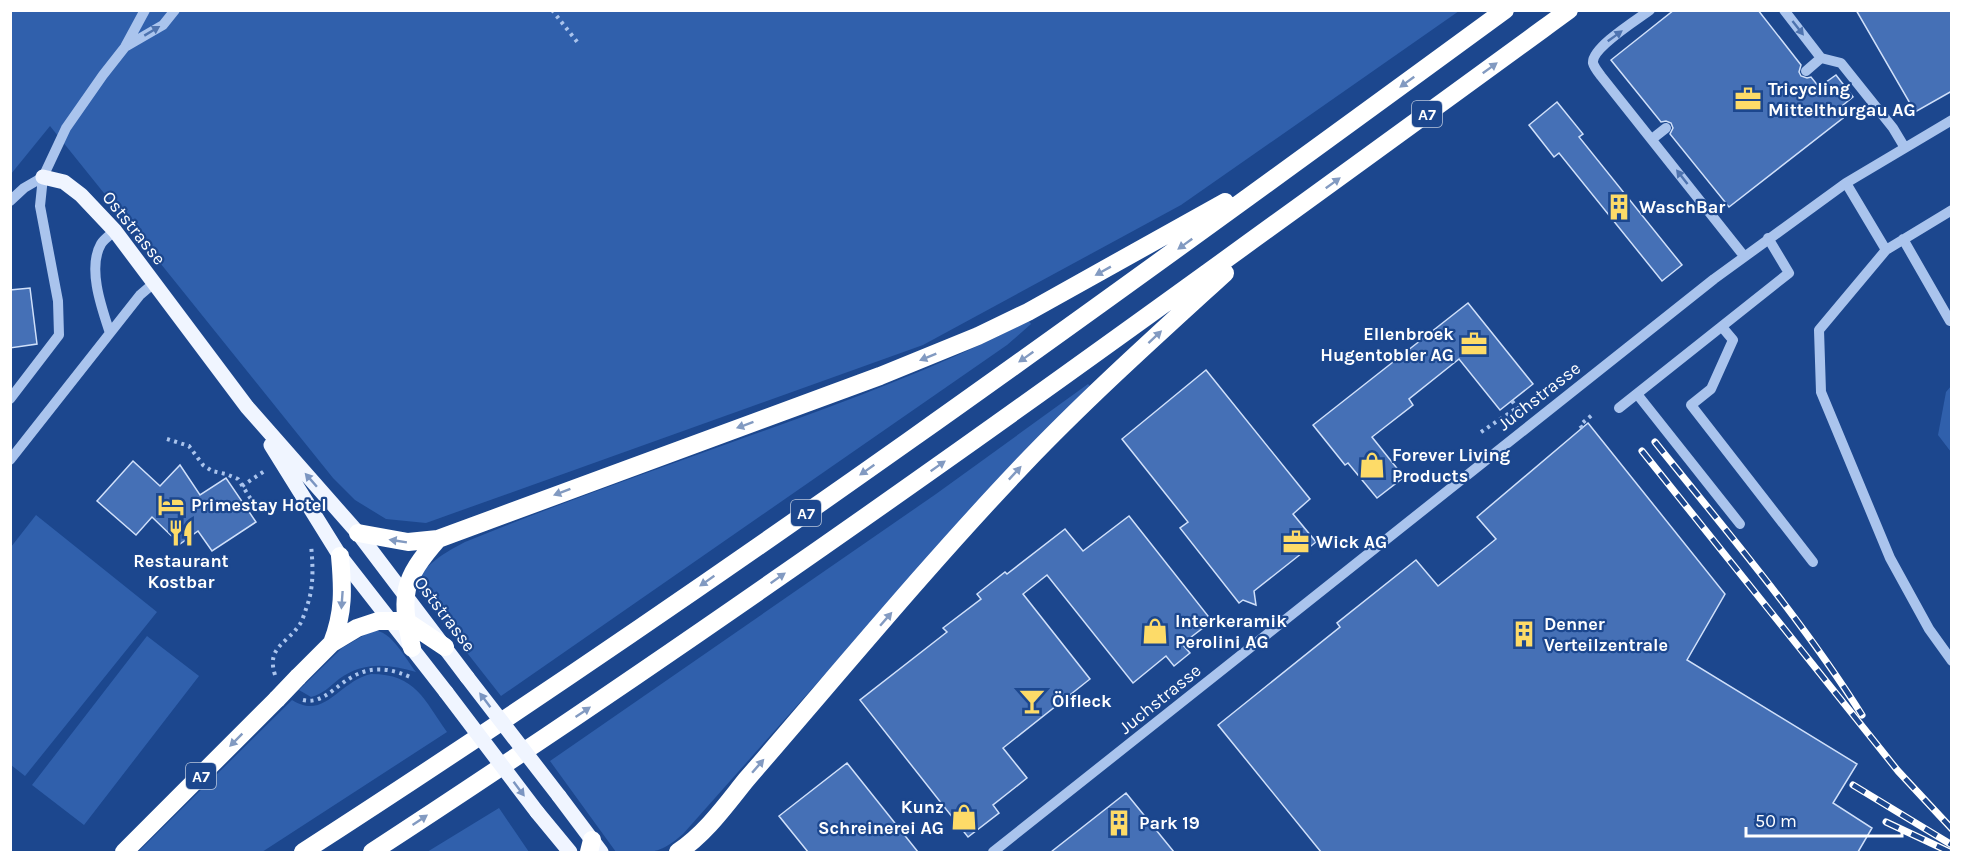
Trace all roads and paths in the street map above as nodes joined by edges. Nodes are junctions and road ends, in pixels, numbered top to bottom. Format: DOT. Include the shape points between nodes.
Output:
graph roads {
  1 [pos="145,10"];
  2 [pos="175,10"];
  3 [pos="552,10"];
  4 [pos="1505,10"];
  5 [pos="1569,10"];
  6 [pos="1650,10"];
  7 [pos="1784,10"];
  8 [pos="578,43"];
  9 [pos="125,48"];
  10 [pos="1821,58"];
  11 [pos="1806,71"];
  12 [pos="1952,120"];
  13 [pos="1666,128"];
  14 [pos="1652,140"];
  15 [pos="1905,148"];
  16 [pos="1300,160"];
  17 [pos="43,177"];
  18 [pos="1846,183"];
  19 [pos="10,201"];
  20 [pos="1952,210"];
  21 [pos="1285,217"];
  22 [pos="115,231"];
  23 [pos="1768,238"];
  24 [pos="1903,239"];
  25 [pos="1886,250"];
  26 [pos="1744,256"];
  27 [pos="154,283"];
  28 [pos="1950,321"];
  29 [pos="1722,327"];
  30 [pos="110,333"];
  31 [pos="1637,394"];
  32 [pos="10,399"];
  33 [pos="247,407"];
  34 [pos="1517,408"];
  35 [pos="1619,408"];
  36 [pos="1592,415"];
  37 [pos="1582,428"];
  38 [pos="1482,432"];
  39 [pos="167,439"];
  40 [pos="10,460"];
  41 [pos="269,468"];
  42 [pos="242,486"];
  43 [pos="254,504"];
  44 [pos="1740,524"];
  45 [pos="358,533"];
  46 [pos="438,539"];
  47 [pos="340,556"];
  48 [pos="1813,562"];
  49 [pos="405,594"];
  50 [pos="398,621"];
  51 [pos="332,643"];
  52 [pos="445,647"];
  53 [pos="412,648"];
  54 [pos="1952,661"];
  55 [pos="721,812"];
  56 [pos="594,848"];
  57 [pos="124,852"];
  58 [pos="303,852"];
  59 [pos="372,852"];
  60 [pos="570,852"];
  61 [pos="678,852"];
  62 [pos="701,852"];
  63 [pos="993,852"];
  1 -- 9 [label="street"];
  9 -- 2 [label="street, one-way" via="163,25"];
  3 -- 8 [label="path"];
  4 -- 16 [label="highway, A7, one-way"];
  21 -- 5 [label="highway, A7, one-way"];
  14 -- 6 [label="street, one-way" via="1593,63 1604,44"];
  7 -- 10 [label="street, one-way"];
  9 -- 17 [label="street" via="66,128"];
  10 -- 11 [label="street"];
  10 -- 15 [label="street" via="1841,63"];
  12 -- 15 [label="street, Juchstrasse"];
  13 -- 14 [label="street"];
  26 -- 14 [label="street, one-way"];
  15 -- 18 [label="street, Juchstrasse"];
  16 -- 46 [label="highway, A7, one-way" via="978,336"];
  16 -- 58 [label="highway, A7, one-way" via="811,510 585,666"];
  17 -- 19 [label="street"];
  17 -- 22 [label="main road, Oststrasse" via="64,182"];
  17 -- 32 [label="street" via="40,206 58,301 59,335"];
  18 -- 23 [label="street, Juchstrasse"];
  18 -- 25 [label="street"];
  20 -- 24 [label="street"];
  55 -- 21 [label="highway, A7, one-way" via="1022,466"];
  59 -- 21 [label="highway, A7, one-way" via="874,512"];
  22 -- 27 [label="main road, Oststrasse"];
  22 -- 30 [label="street" via="101,242 96,259 99,299"];
  23 -- 26 [label="street, Juchstrasse"];
  23 -- 29 [label="street" via="1789,273"];
  24 -- 25 [label="street"];
  24 -- 28 [label="street"];
  25 -- 54 [label="street" via="1819,330 1821,392 1890,558 1929,629"];
  26 -- 63 [label="street, Juchstrasse"];
  27 -- 30 [label="street"];
  27 -- 33 [label="main road, Oststrasse"];
  29 -- 31 [label="street"];
  29 -- 48 [label="street" via="1733,340 1711,389 1691,405"];
  30 -- 40 [label="street"];
  31 -- 35 [label="street"];
  31 -- 44 [label="street"];
  45 -- 33 [label="main road, Oststrasse, one-way"];
  33 -- 47 [label="main road, Oststrasse"];
  34 -- 38 [label="path"];
  36 -- 37 [label="path"];
  39 -- 42 [label="path" via="189,446 203,465 238,480"];
  41 -- 42 [label="path"];
  42 -- 43 [label="path"];
  46 -- 45 [label="highway, A7, one-way" via="408,542"];
  45 -- 49 [label="main road, Oststrasse"];
  46 -- 49 [label="highway, A7" via="417,563"];
  47 -- 50 [label="main road, Oststrasse"];
  47 -- 51 [label="highway, A7, one-way" via="343,602"];
  49 -- 50 [label="highway, A7"];
  49 -- 52 [label="main road, Oststrasse"];
  50 -- 51 [label="highway, A7" via="368,624"];
  50 -- 52 [label="highway"];
  50 -- 53 [label="highway, A7"];
  51 -- 57 [label="highway, A7, one-way, bridge"];
  56 -- 52 [label="main road, Oststrasse, one-way, bridge"];
  53 -- 60 [label="main road, one-way, bridge"];
  55 -- 61 [label="highway, A7"];
  55 -- 62 [label="highway, A7"];
}
